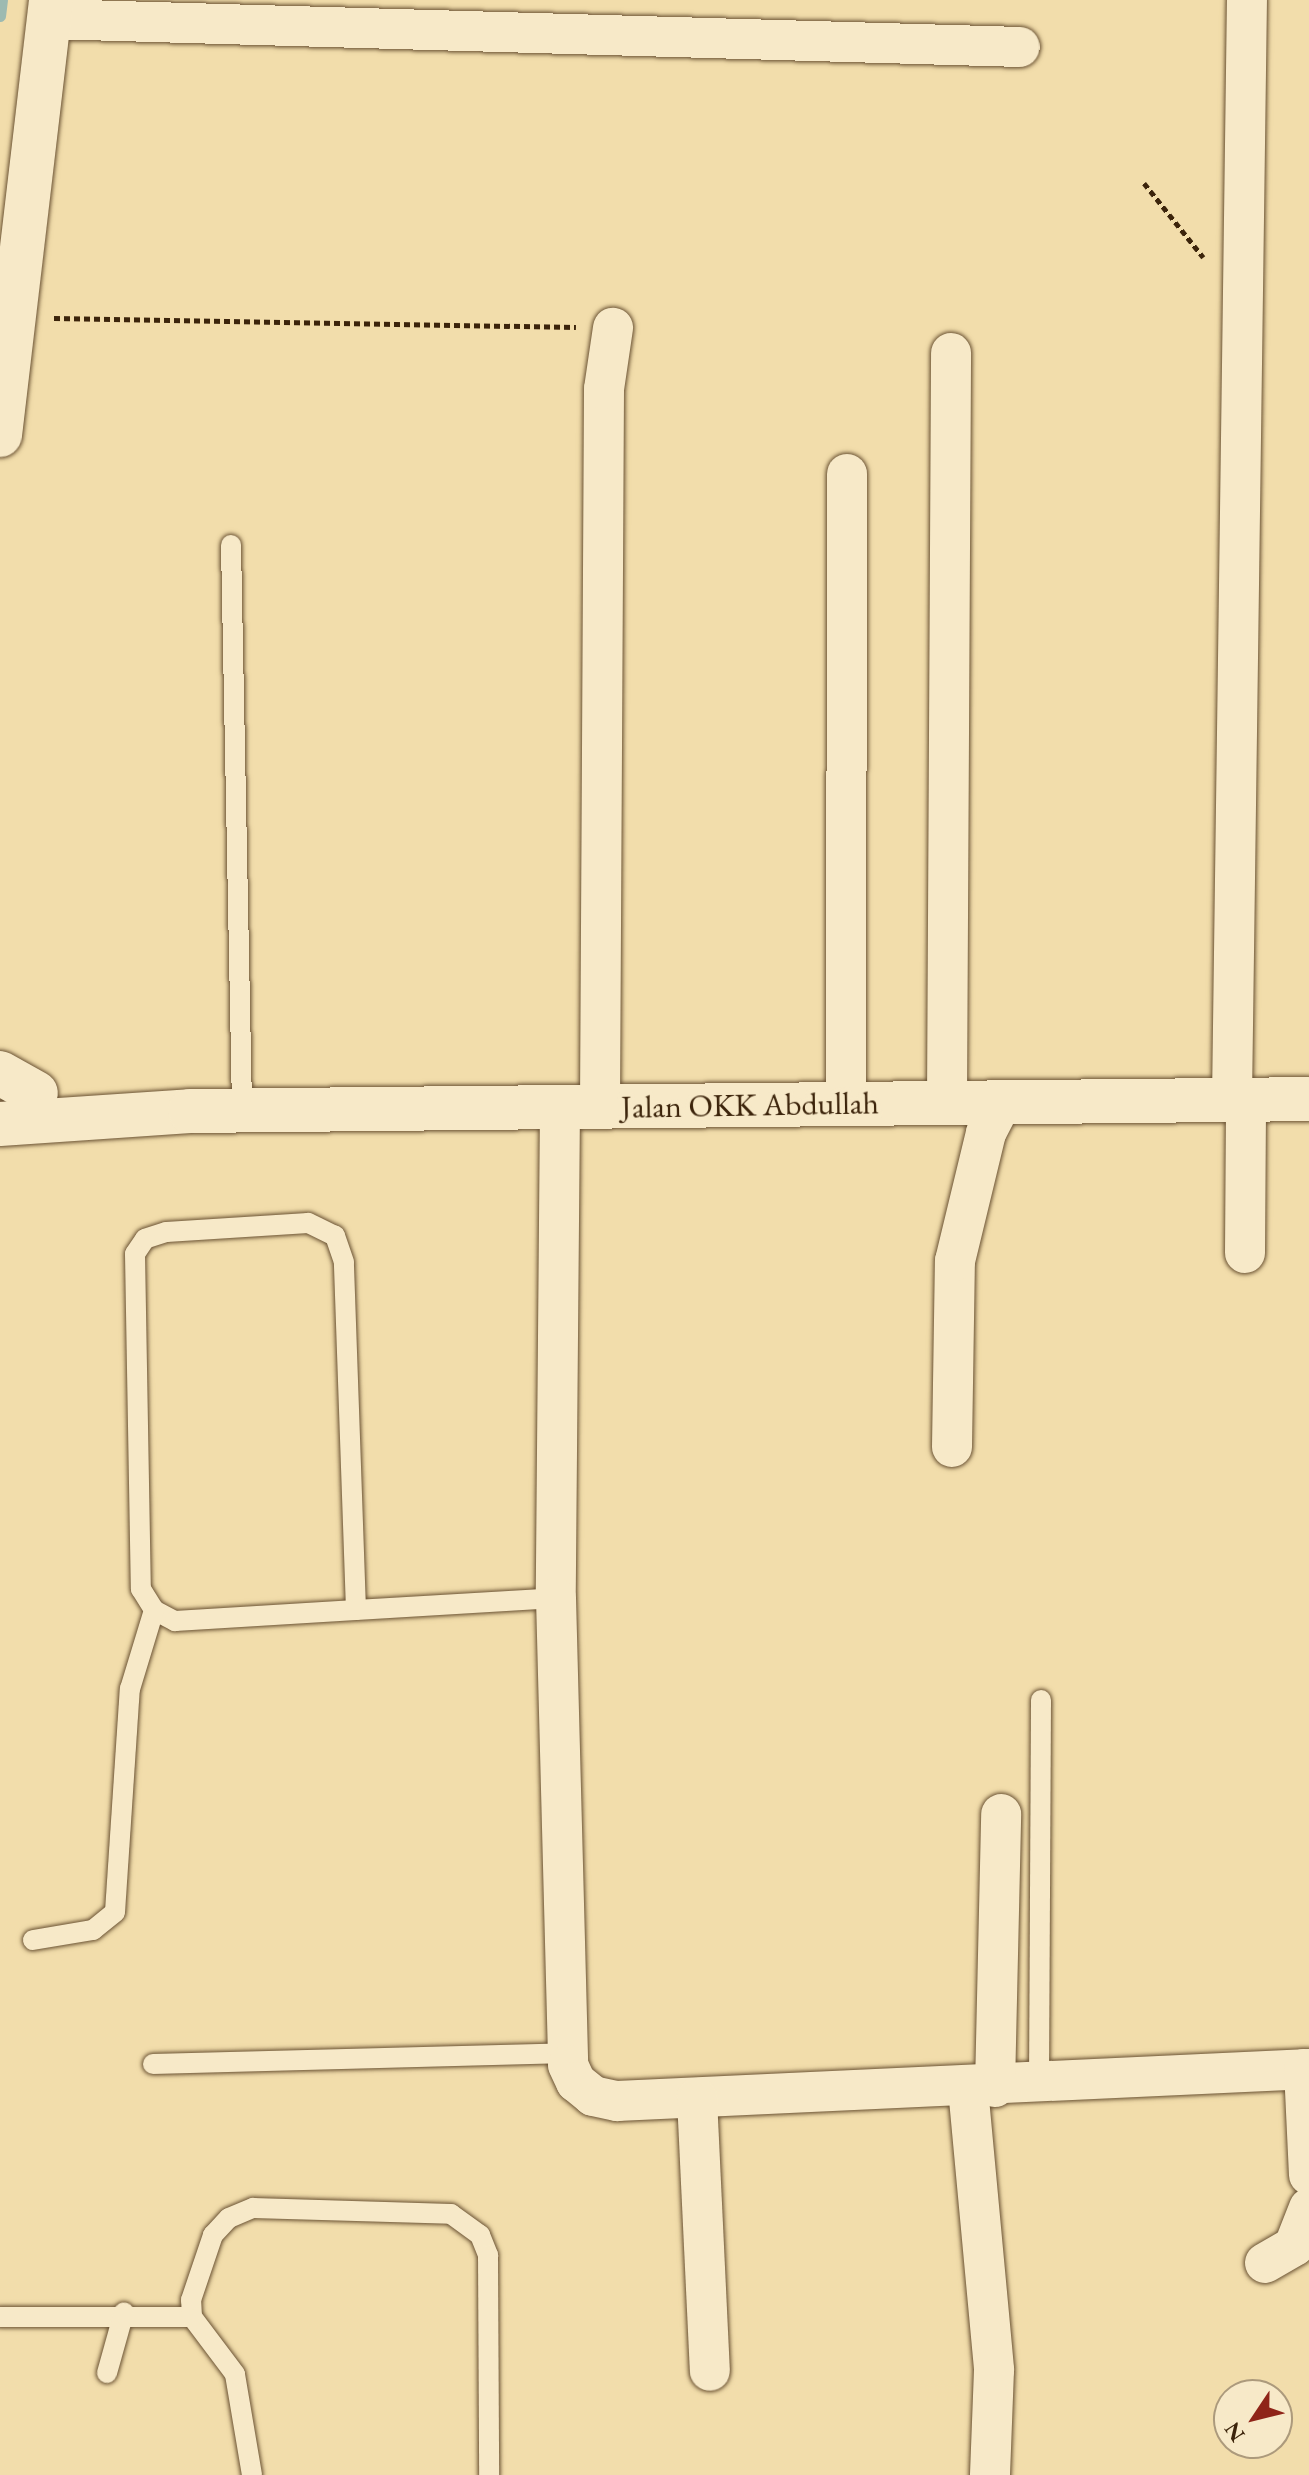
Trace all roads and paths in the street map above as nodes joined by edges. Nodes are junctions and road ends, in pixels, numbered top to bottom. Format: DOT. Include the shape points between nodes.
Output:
graph roads {
  1 [pos="1247,0"];
  2 [pos="50,10"];
  3 [pos="1020,47"];
  4 [pos="1144,183"];
  5 [pos="1243,304"];
  6 [pos="13,318"];
  7 [pos="613,328"];
  8 [pos="951,353"];
  9 [pos="2,411"];
  10 [pos="847,474"];
  11 [pos="231,545"];
  12 [pos="1309,1099"];
  13 [pos="1239,1100"];
  14 [pos="1002,1102"];
  15 [pos="947,1103"];
  16 [pos="846,1104"];
  17 [pos="9,1106"];
  18 [pos="580,1107"];
  19 [pos="242,1110"];
  20 [pos="1245,1253"];
  21 [pos="952,1447"];
  22 [pos="556,1598"];
  23 [pos="154,1610"];
  24 [pos="356,1610"];
  25 [pos="1041,1700"];
  26 [pos="1001,1814"];
  27 [pos="33,1940"];
  28 [pos="568,2053"];
  29 [pos="153,2064"];
  30 [pos="1307,2069"];
  31 [pos="1039,2084"];
  32 [pos="982,2087"];
  33 [pos="697,2098"];
  34 [pos="1309,2175"];
  35 [pos="1309,2208"];
  36 [pos="1265,2263"];
  37 [pos="124,2312"];
  38 [pos="0,2317"];
  39 [pos="192,2317"];
  40 [pos="710,2371"];
  41 [pos="107,2373"];
  42 [pos="252,2475"];
  43 [pos="489,2475"];
  44 [pos="990,2475"];
  1 -- 5 [label="street"];
  2 -- 3 [label="street"];
  2 -- 6 [label="main road"];
  4 -- 5 [label="path"];
  5 -- 13 [label="street"];
  6 -- 7 [label="path"];
  6 -- 9 [label="main road"];
  7 -- 18 [label="street" via="604,389"];
  8 -- 15 [label="street"];
  10 -- 16 [label="street"];
  11 -- 19 [label="lane"];
  12 -- 13 [label="main road, Jalan OKK Abdullah"];
  13 -- 14 [label="main road, Jalan OKK Abdullah"];
  13 -- 20 [label="street"];
  14 -- 15 [label="main road, Jalan OKK Abdullah"];
  14 -- 21 [label="street" via="986,1133 955,1261"];
  15 -- 16 [label="main road, Jalan OKK Abdullah"];
  16 -- 18 [label="main road, Jalan OKK Abdullah"];
  17 -- 19 [label="main road, Jalan OKK Abdullah"];
  18 -- 19 [label="main road, Jalan OKK Abdullah"];
  18 -- 22 [label="street"];
  22 -- 24 [label="lane"];
  22 -- 28 [label="street"];
  23 -- 24 [label="lane" via="175,1621"];
  23 -- 24 [label="lane" via="141,1589 135,1254 145,1239 166,1232 308,1223 335,1236 344,1262"];
  23 -- 27 [label="lane" via="130,1689 115,1912 93,1930"];
  25 -- 31 [label="lane"];
  26 -- 32 [label="street"];
  28 -- 29 [label="lane"];
  28 -- 33 [label="street" via="576,2082 593,2096"];
  30 -- 31 [label="street"];
  30 -- 34 [label="street"];
  31 -- 32 [label="street"];
  32 -- 33 [label="street"];
  32 -- 44 [label="street" via="993,2355"];
  33 -- 40 [label="street"];
  35 -- 36 [label="street" via="1294,2246"];
  37 -- 38 [label="lane"];
  37 -- 39 [label="lane"];
  37 -- 41 [label="lane"];
  39 -- 42 [label="lane" via="235,2374"];
  39 -- 43 [label="lane" via="191,2300 213,2235 242,2212 435,2213 468,2222 488,2255"];
}
